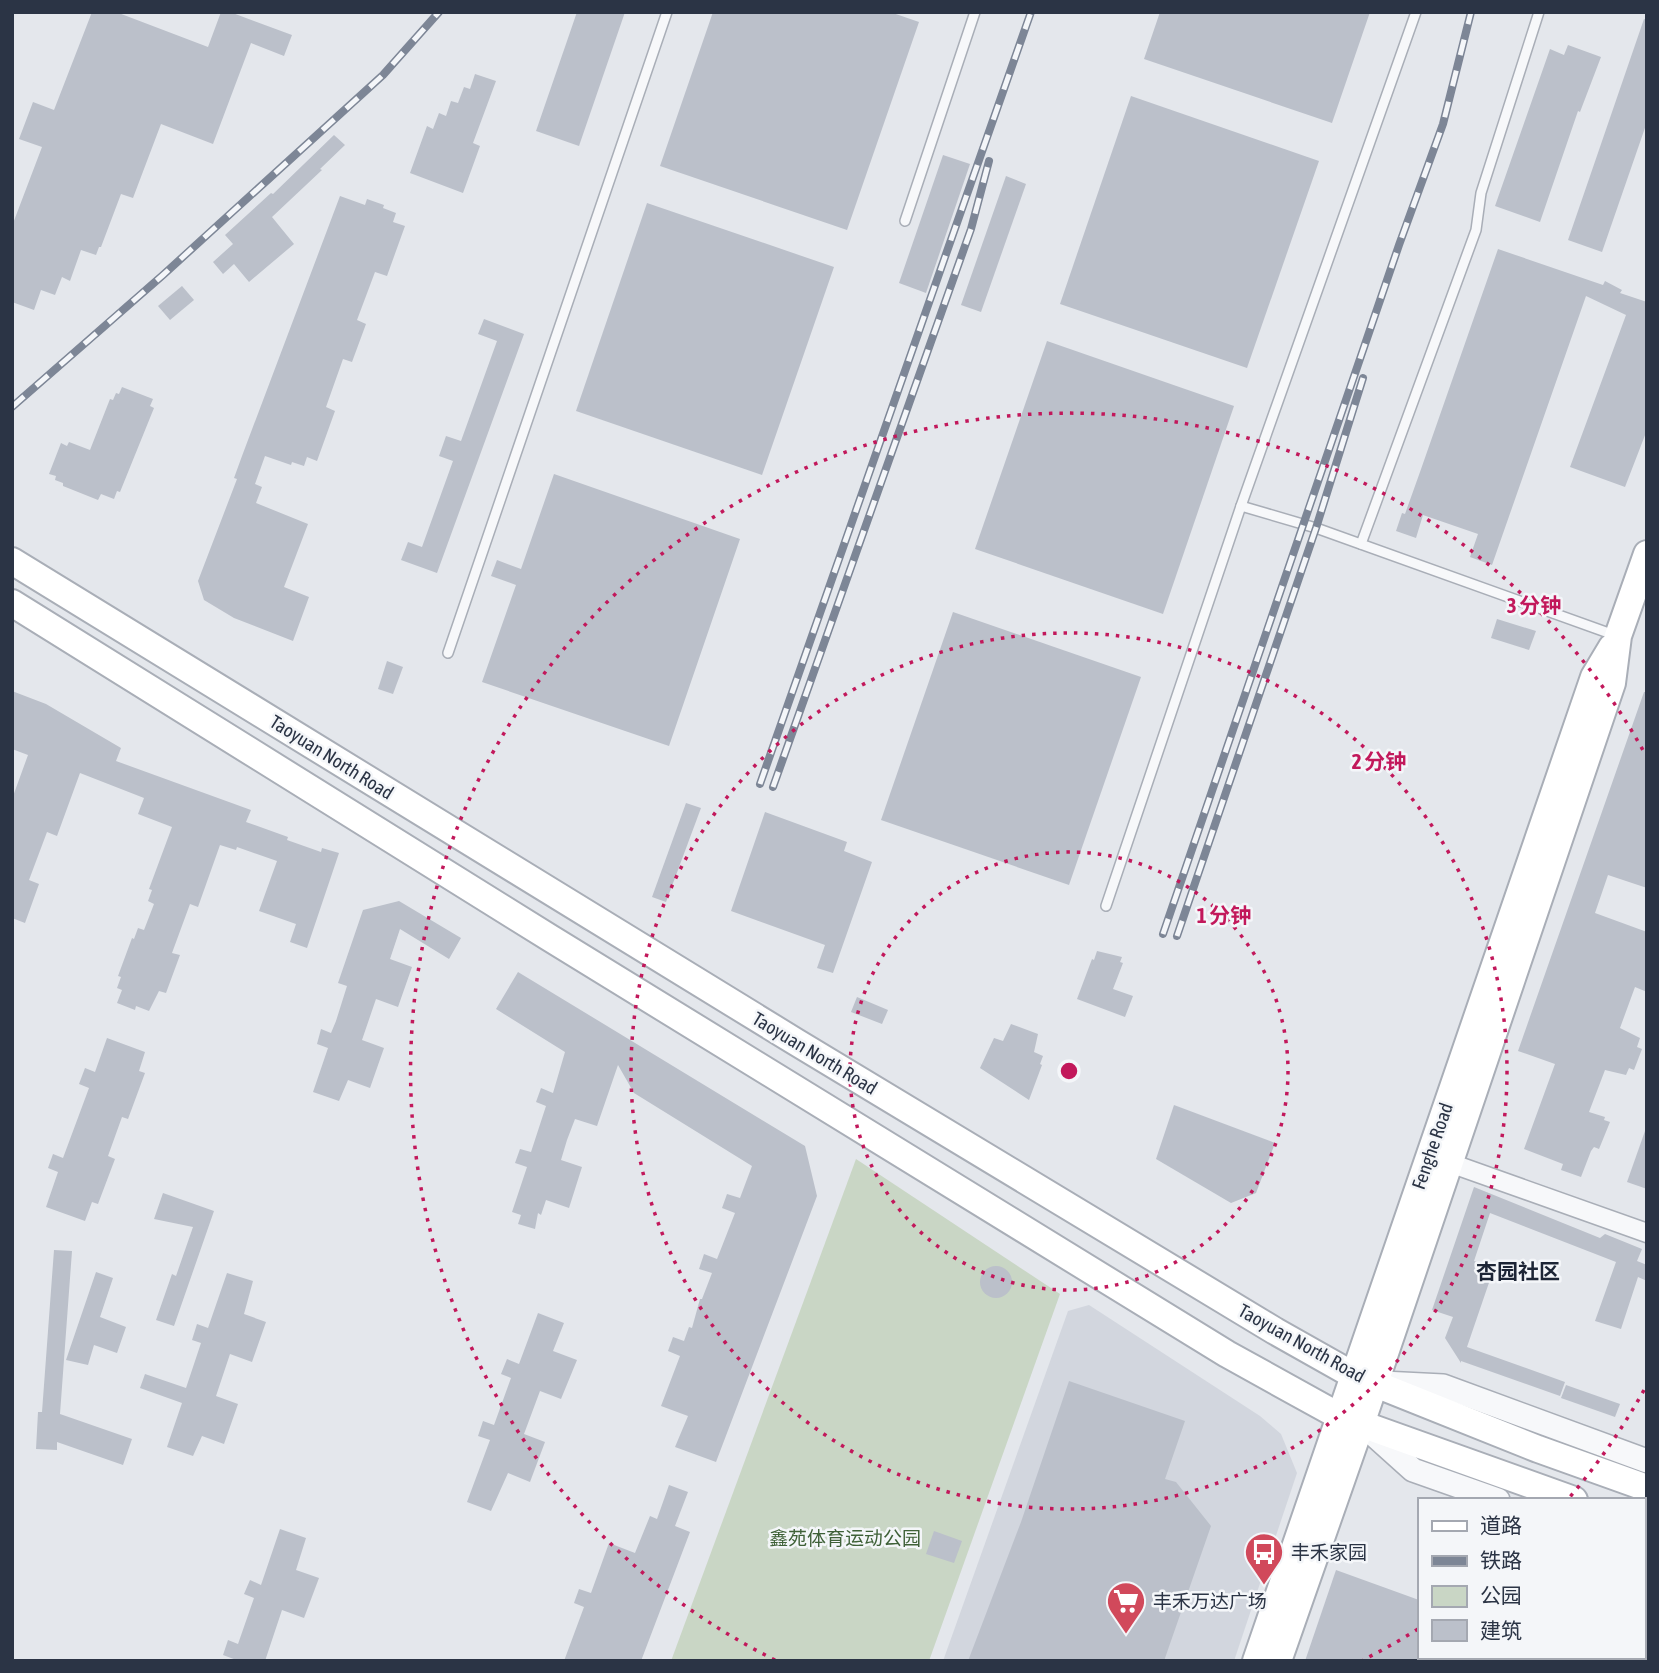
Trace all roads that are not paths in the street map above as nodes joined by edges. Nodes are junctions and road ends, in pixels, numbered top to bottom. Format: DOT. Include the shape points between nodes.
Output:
graph roads {
  1 [pos="667,12"];
  2 [pos="975,12"];
  3 [pos="1416,12"];
  4 [pos="1539,12"];
  5 [pos="905,221"];
  6 [pos="1241,506"];
  7 [pos="1361,544"];
  8 [pos="1647,554"];
  9 [pos="12,561"];
  10 [pos="12,603"];
  11 [pos="1618,636"];
  12 [pos="448,653"];
  13 [pos="1106,905"];
  14 [pos="1450,1163"];
  15 [pos="1647,1233"];
  16 [pos="1364,1378"];
  17 [pos="1350,1420"];
  18 [pos="1647,1461"];
  19 [pos="1647,1488"];
  20 [pos="1492,1498"];
  21 [pos="1568,1498"];
  22 [pos="1256,1661"];
  23 [pos="1278,1661"];
  1 -- 12 [label="lane"];
  2 -- 5 [label="lane"];
  3 -- 6 [label="lane"];
  4 -- 7 [label="lane" via="1481,193 1476,230"];
  6 -- 7 [label="lane"];
  6 -- 13 [label="lane"];
  7 -- 11 [label="lane"];
  8 -- 11 [label="main road, Fenghe Road"];
  9 -- 16 [label="main road, Taoyuan North Road" via="796,1042 1275,1331"];
  10 -- 17 [label="main road, Taoyuan North Road" via="1204,1340"];
  11 -- 14 [label="main road, Fenghe Road" via="1612,683"];
  11 -- 16 [label="main road, Fenghe Road" via="1594,677"];
  14 -- 15 [label="street"];
  14 -- 16 [label="main road, Fenghe Road"];
  16 -- 17 [label="main road, Fenghe Road"];
  16 -- 18 [label="street" via="1443,1386"];
  16 -- 19 [label="main road, Taoyuan North Road"];
  17 -- 20 [label="street" via="1413,1470"];
  17 -- 21 [label="main road, Taoyuan North Road"];
  17 -- 22 [label="main road, Fenghe Road"];
  17 -- 23 [label="main road, Fenghe Road"];
}
